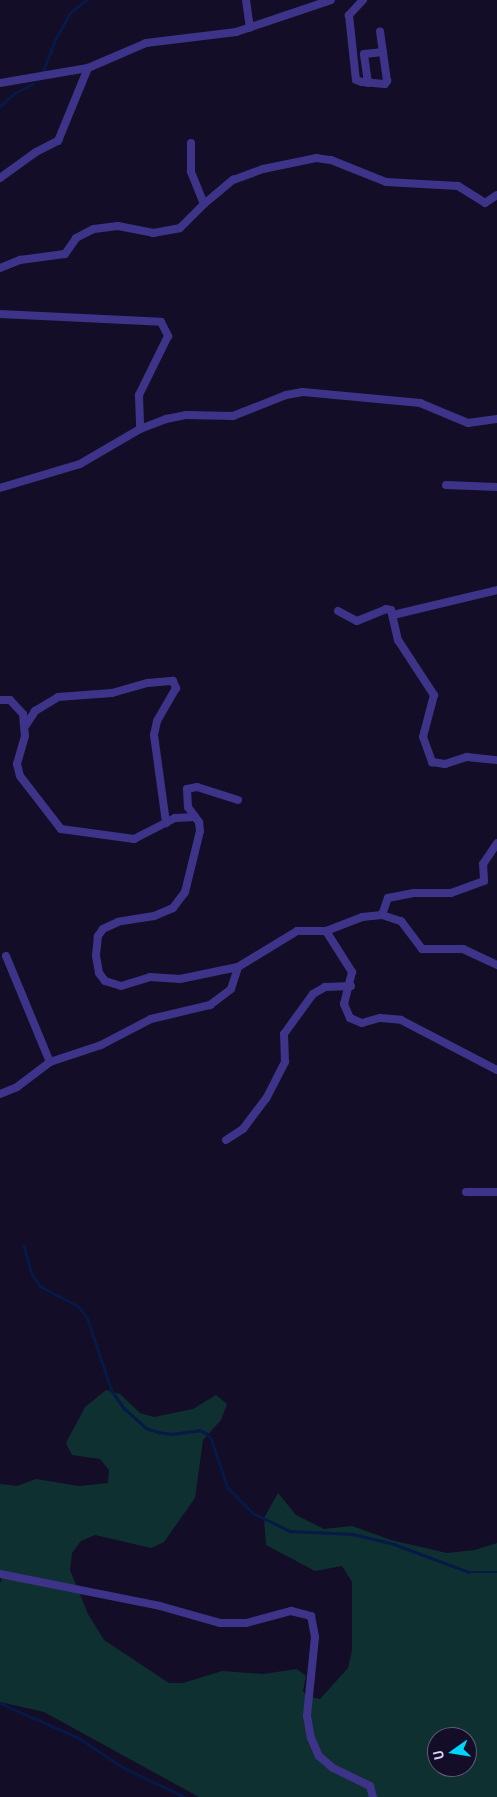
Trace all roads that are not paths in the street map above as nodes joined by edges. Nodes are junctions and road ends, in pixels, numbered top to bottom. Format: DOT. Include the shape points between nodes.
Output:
graph roads {
  1 [pos="246,0"];
  2 [pos="331,0"];
  3 [pos="363,0"];
  4 [pos="250,28"];
  5 [pos="380,31"];
  6 [pos="383,52"];
  7 [pos="88,68"];
  8 [pos="0,83"];
  9 [pos="368,83"];
  10 [pos="191,143"];
  11 [pos="0,178"];
  12 [pos="497,195"];
  13 [pos="204,204"];
  14 [pos="0,268"];
  15 [pos="0,314"];
  16 [pos="497,419"];
  17 [pos="140,429"];
  18 [pos="446,485"];
  19 [pos="497,487"];
  20 [pos="0,488"];
  21 [pos="497,590"];
  22 [pos="338,611"];
  23 [pos="393,615"];
  24 [pos="0,700"];
  25 [pos="26,725"];
  26 [pos="497,760"];
  27 [pos="238,800"];
  28 [pos="195,817"];
  29 [pos="166,823"];
  30 [pos="497,843"];
  31 [pos="382,915"];
  32 [pos="326,931"];
  33 [pos="6,956"];
  34 [pos="497,965"];
  35 [pos="238,966"];
  36 [pos="350,986"];
  37 [pos="50,1062"];
  38 [pos="497,1070"];
  39 [pos="0,1094"];
  40 [pos="226,1140"];
  41 [pos="466,1192"];
  42 [pos="497,1192"];
  43 [pos="0,1574"];
  44 [pos="373,1797"];
  1 -- 4 [label="street"];
  2 -- 4 [label="street"];
  3 -- 9 [label="street" via="349,15 356,80"];
  4 -- 7 [label="street" via="215,36 146,43"];
  5 -- 6 [label="street"];
  6 -- 9 [label="street" via="364,54"];
  6 -- 9 [label="street" via="387,81 385,84"];
  7 -- 8 [label="street"];
  7 -- 11 [label="street" via="58,141 36,152"];
  10 -- 13 [label="street" via="190,171"];
  12 -- 13 [label="street" via="484,203 458,186 386,182 331,160 316,158 270,167 233,180"];
  13 -- 14 [label="street" via="172,232 153,234 118,226 94,229 76,238 65,254 20,260"];
  15 -- 17 [label="street" via="160,322 168,336 139,395"];
  16 -- 17 [label="street" via="468,423 420,403 303,392 286,395 232,416 186,415"];
  17 -- 20 [label="street" via="80,464"];
  18 -- 19 [label="street"];
  21 -- 23 [label="street"];
  22 -- 23 [label="street" via="357,621 386,609 392,610"];
  23 -- 26 [label="street" via="398,640 434,695 423,737 428,756 438,764 467,757"];
  24 -- 25 [label="street" via="10,700 18,705"];
  25 -- 29 [label="street" via="17,764 20,776 61,829 134,839"];
  25 -- 29 [label="street" via="35,711 58,697 112,694 148,683 173,681 176,688 157,721 154,735"];
  27 -- 28 [label="street" via="190,788 186,791 186,802"];
  28 -- 29 [label="street"];
  28 -- 35 [label="street" via="200,831 188,885 180,900 173,908 154,916 118,922 103,929 98,936 97,964 105,981 121,986 150,977 180,979"];
  30 -- 31 [label="street" via="483,864 484,881 451,893 388,898"];
  31 -- 32 [label="street" via="362,917"];
  31 -- 34 [label="street" via="402,921 422,949 463,949"];
  32 -- 35 [label="street" via="310,929 289,933"];
  32 -- 36 [label="street" via="350,965"];
  33 -- 37 [label="street"];
  35 -- 37 [label="street" via="231,989 210,1004 151,1019 101,1045"];
  36 -- 38 [label="street" via="344,1004 355,1022 380,1018 401,1020"];
  36 -- 40 [label="street" via="325,987 314,994 284,1034 285,1062 266,1099 243,1129"];
  37 -- 39 [label="street" via="17,1087"];
  41 -- 42 [label="street"];
  43 -- 44 [label="street" via="160,1606 220,1623 246,1623 291,1611 311,1616 315,1637 307,1716 311,1738 319,1756 333,1768 370,1786"];
}
